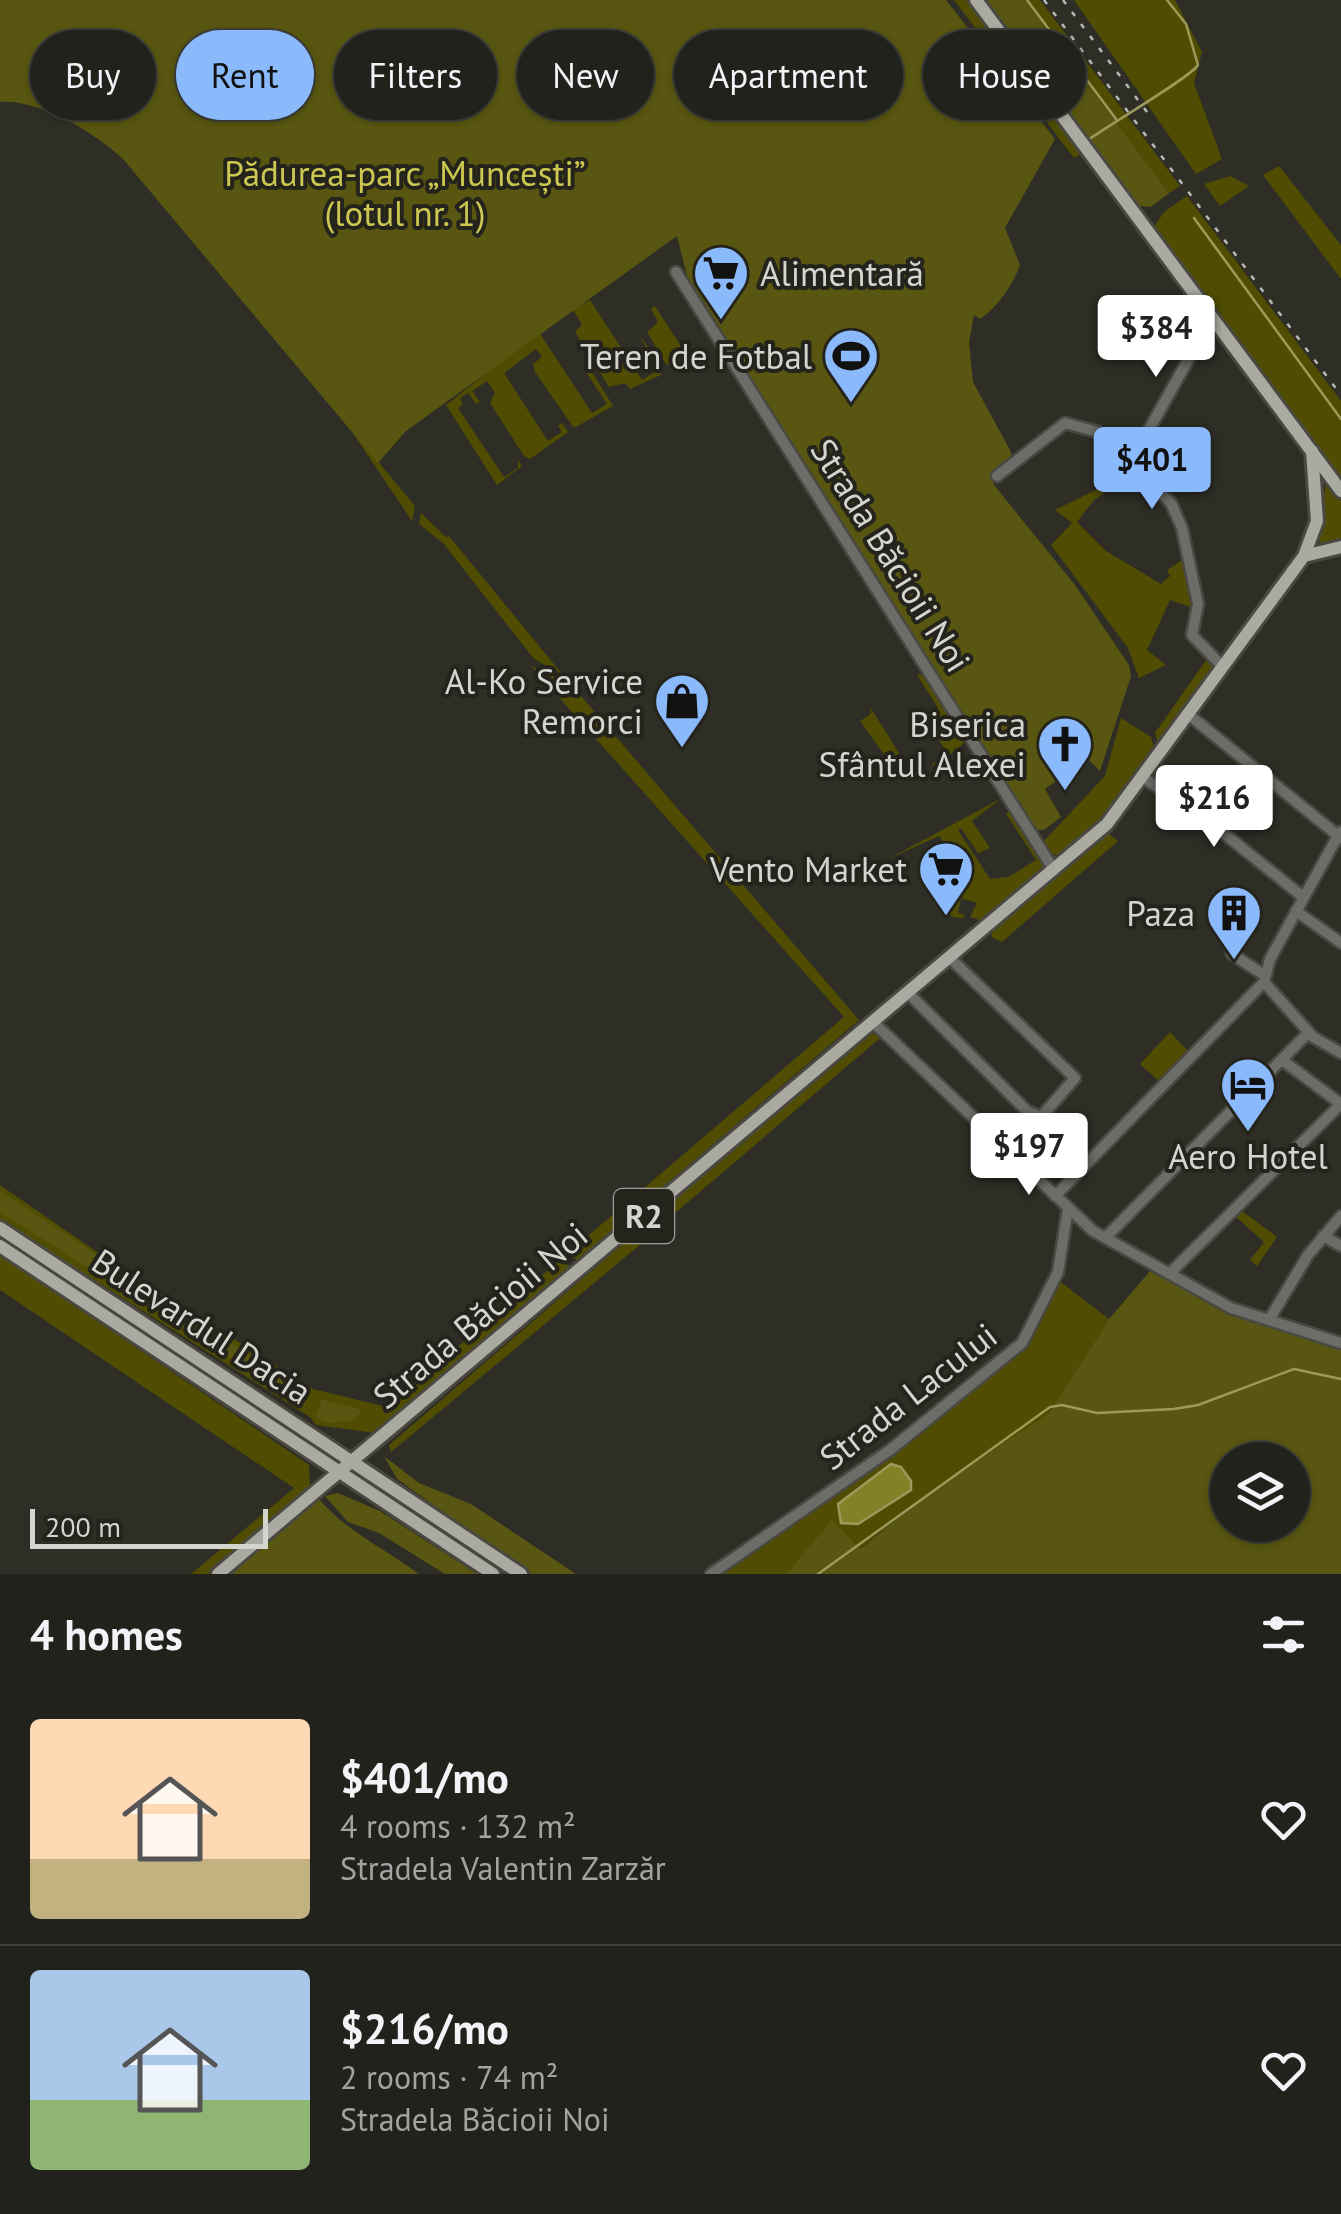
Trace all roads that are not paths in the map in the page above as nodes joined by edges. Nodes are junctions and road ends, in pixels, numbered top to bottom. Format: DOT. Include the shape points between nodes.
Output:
graph roads {
  1 [pos="976,0"];
  2 [pos="676,272"];
  3 [pos="1211,319"];
  4 [pos="1312,452"];
  5 [pos="1132,460"];
  6 [pos="996,476"];
  7 [pos="1341,491"];
  8 [pos="1341,547"];
  9 [pos="1304,556"];
  10 [pos="1224,667"];
  11 [pos="1189,715"];
  12 [pos="1144,778"];
  13 [pos="1340,834"];
  14 [pos="1054,870"];
  15 [pos="1304,897"];
  16 [pos="1296,911"];
  17 [pos="1341,943"];
  18 [pos="1232,954"];
  19 [pos="950,958"];
  20 [pos="1264,978"];
  21 [pos="909,994"];
  22 [pos="874,1023"];
  23 [pos="1308,1032"];
  24 [pos="1341,1053"];
  25 [pos="1282,1060"];
  26 [pos="1325,1092"];
  27 [pos="1341,1104"];
  28 [pos="1330,1115"];
  29 [pos="1056,1196"];
  30 [pos="1068,1208"];
  31 [pos="1341,1216"];
  32 [pos="0,1228"];
  33 [pos="1323,1236"];
  34 [pos="1104,1238"];
  35 [pos="0,1246"];
  36 [pos="1341,1246"];
  37 [pos="1169,1274"];
  38 [pos="1269,1320"];
  39 [pos="1341,1343"];
  40 [pos="353,1460"];
  41 [pos="337,1473"];
  42 [pos="218,1574"];
  43 [pos="494,1574"];
  44 [pos="521,1574"];
  45 [pos="711,1574"];
  1 -- 3 [label="main road"];
  2 -- 14 [label="street, Strada Băcioii Noi"];
  3 -- 4 [label="main road"];
  3 -- 5 [label="street"];
  4 -- 7 [label="main road"];
  4 -- 9 [label="main road, Strada Băcioii Noi / R2" via="1318,512"];
  5 -- 6 [label="street" via="1098,432 1070,422"];
  5 -- 10 [label="street" via="1176,512 1198,604 1192,635"];
  8 -- 9 [label="main road"];
  9 -- 10 [label="main road, Strada Băcioii Noi / R2"];
  10 -- 11 [label="main road, Strada Băcioii Noi / R2"];
  11 -- 12 [label="main road, Strada Băcioii Noi / R2"];
  11 -- 13 [label="street"];
  12 -- 14 [label="main road, Strada Băcioii Noi / R2" via="1107,824"];
  12 -- 15 [label="street"];
  13 -- 15 [label="street"];
  14 -- 19 [label="main road, Strada Băcioii Noi / R2"];
  15 -- 16 [label="street"];
  16 -- 17 [label="street"];
  16 -- 20 [label="street"];
  18 -- 20 [label="street"];
  19 -- 21 [label="main road, Strada Băcioii Noi / R2"];
  19 -- 21 [label="street" via="1074,1078 1041,1117 1028,1112"];
  20 -- 23 [label="street"];
  20 -- 29 [label="street"];
  21 -- 22 [label="main road, Strada Băcioii Noi / R2"];
  22 -- 29 [label="street"];
  22 -- 40 [label="main road, Strada Băcioii Noi / R2"];
  23 -- 24 [label="street"];
  23 -- 25 [label="street"];
  25 -- 26 [label="street"];
  25 -- 34 [label="street"];
  26 -- 27 [label="street"];
  26 -- 28 [label="street"];
  27 -- 28 [label="street"];
  28 -- 37 [label="street"];
  29 -- 30 [label="street"];
  30 -- 34 [label="street"];
  30 -- 45 [label="street, Strada Lacului" via="1058,1272 1022,1343 890,1450"];
  31 -- 33 [label="street"];
  32 -- 40 [label="main road, Bulevardul Dacia"];
  33 -- 36 [label="street"];
  33 -- 38 [label="street"];
  34 -- 37 [label="street"];
  35 -- 41 [label="main road, Bulevardul Dacia"];
  37 -- 38 [label="street"];
  38 -- 39 [label="street"];
  40 -- 41 [label="main road, Strada Băcioii Noi / R2"];
  40 -- 44 [label="main road, Bulevardul Dacia"];
  41 -- 42 [label="main road, Strada Băcioii Noi"];
  41 -- 43 [label="main road, Bulevardul Dacia"];
}
